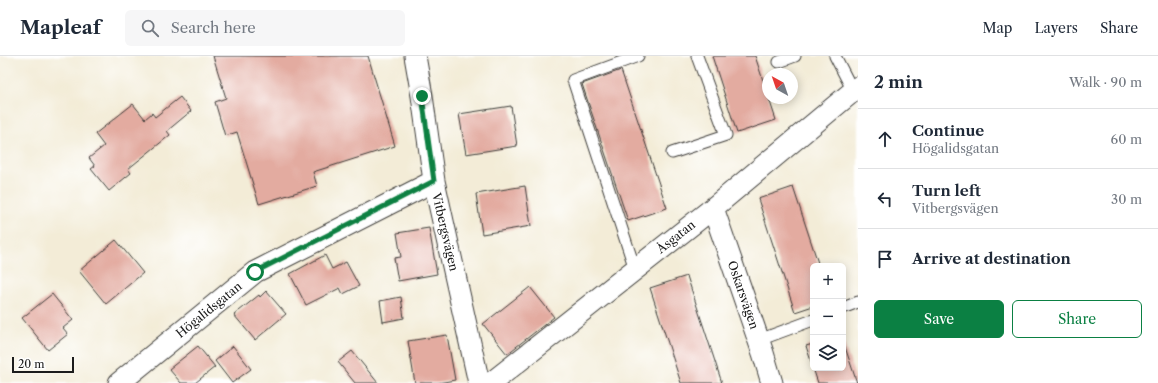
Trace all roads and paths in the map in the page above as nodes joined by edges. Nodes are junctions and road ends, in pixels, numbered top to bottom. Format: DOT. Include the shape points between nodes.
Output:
graph roads {
  1 [pos="415,56"];
  2 [pos="638,56"];
  3 [pos="697,56"];
  4 [pos="795,56"];
  5 [pos="835,56"];
  6 [pos="779,62"];
  7 [pos="856,89"];
  8 [pos="672,153"];
  9 [pos="434,181"];
  10 [pos="713,208"];
  11 [pos="635,269"];
  12 [pos="858,302"];
  13 [pos="846,307"];
  14 [pos="810,321"];
  15 [pos="759,340"];
  16 [pos="119,383"];
  17 [pos="479,383"];
  18 [pos="491,383"];
  19 [pos="772,383"];
  1 -- 9 [label="street, Vitbergsvägen"];
  2 -- 11 [label="lane" via="573,80"];
  3 -- 8 [label="lane" via="726,135"];
  4 -- 6 [label="lane"];
  5 -- 7 [label="lane"];
  7 -- 10 [label="street, Åsgatan"];
  9 -- 16 [label="street, Högalidsgatan" via="255,272"];
  9 -- 17 [label="street, Vitbergsvägen"];
  10 -- 11 [label="street, Åsgatan"];
  10 -- 15 [label="street, Oskarsvägen"];
  11 -- 18 [label="street, Åsgatan"];
  12 -- 13 [label="lane"];
  14 -- 15 [label="lane"];
  15 -- 19 [label="street, Oskarsvägen"];
}
